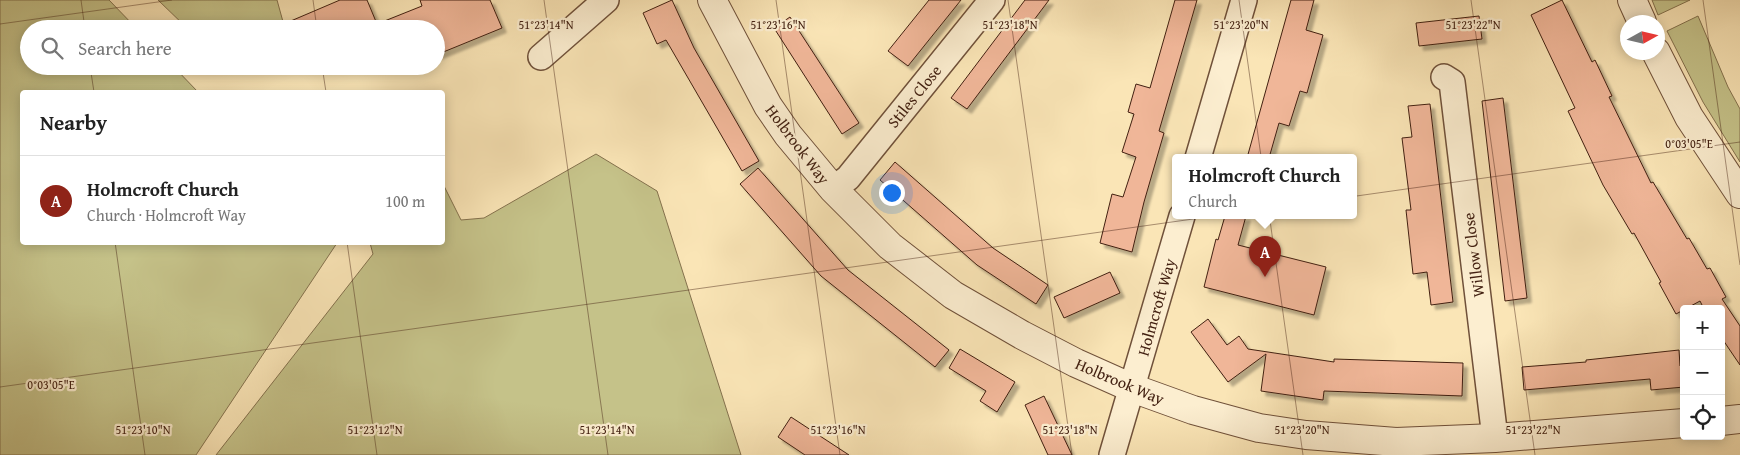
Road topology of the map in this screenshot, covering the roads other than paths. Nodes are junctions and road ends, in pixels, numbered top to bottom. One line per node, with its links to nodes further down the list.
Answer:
1 (606, 0): 7 (street)
2 (712, 0): 11 (street, Holbrook Way)
3 (992, 0): 11 (street, Stiles Close)
4 (1244, 0): 10 (street)
5 (1632, 0): 6 (street)
6 (1639, 15)
7 (541, 57)
8 (1660, 60): 12 (street)
9 (1444, 77): 18 (street, Willow Close)
10 (1199, 154)
11 (833, 189): 14 (street, Holbrook Way)
12 (1740, 194)
13 (1181, 219): 14 (street, Holmcroft Way)
14 (1132, 388): 18 (street, Holbrook Way); 19 (street, Holmcroft Way)
15 (1740, 419): 16 (street)
16 (1725, 420)
17 (1680, 424): 18 (street, Holbrook Way)
18 (1495, 438)
19 (1112, 455)

